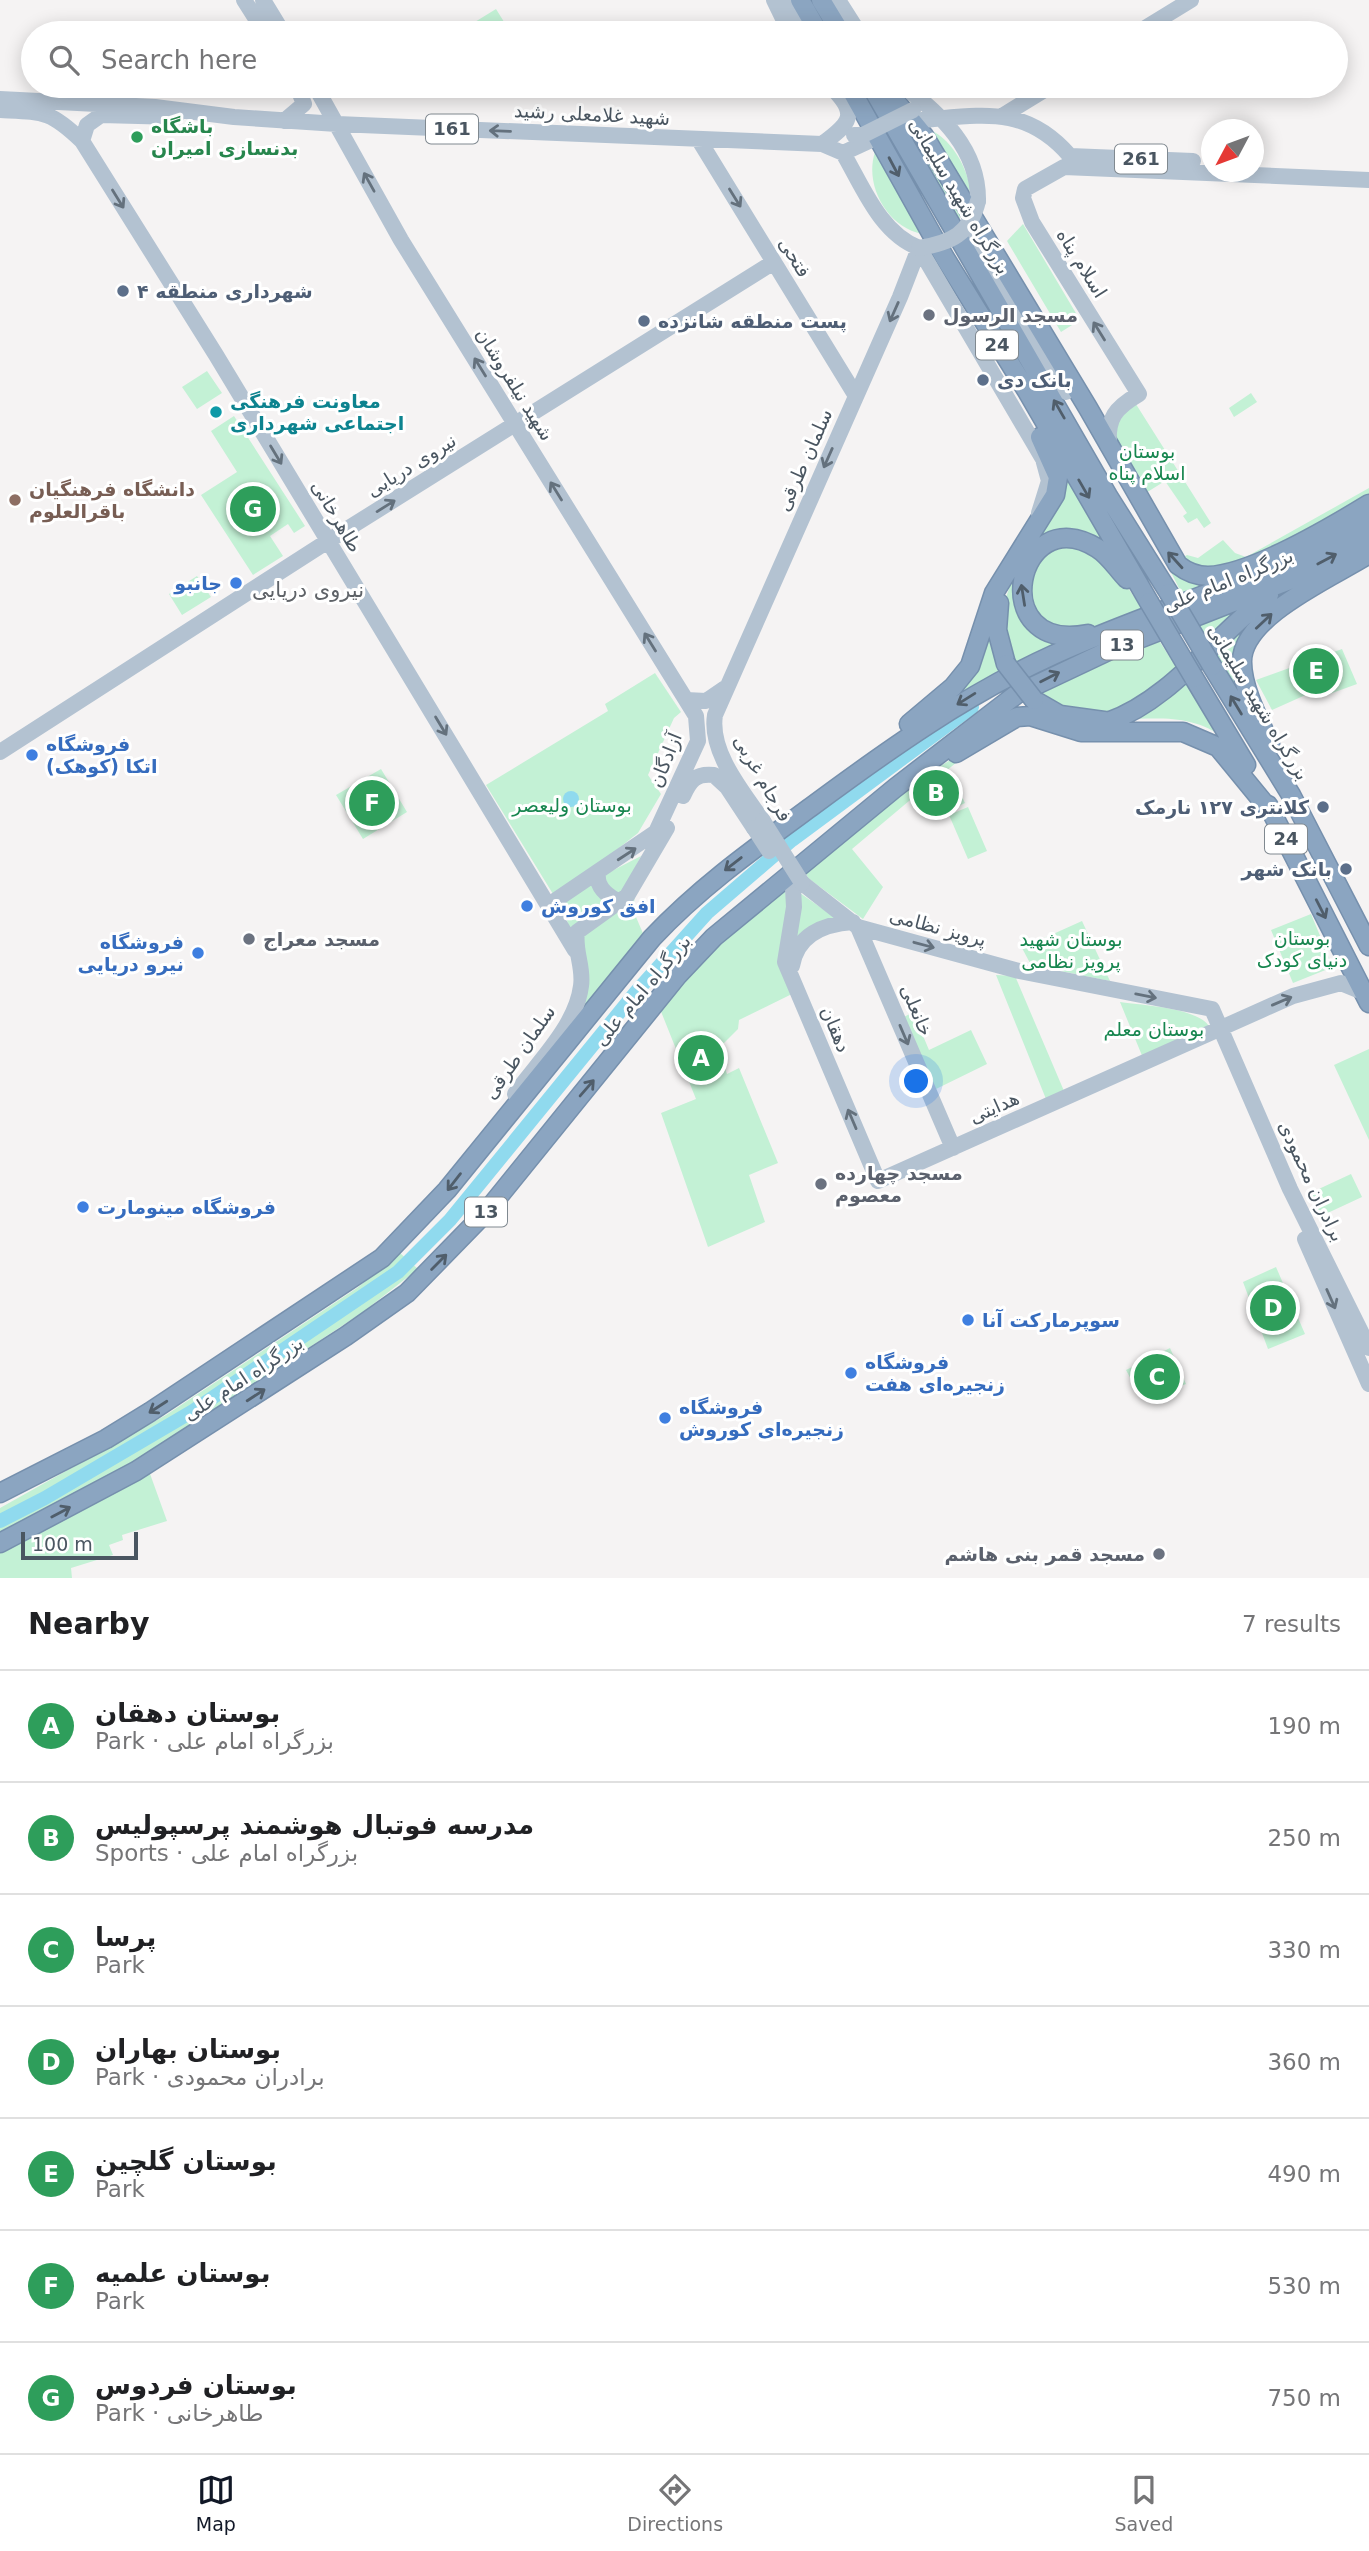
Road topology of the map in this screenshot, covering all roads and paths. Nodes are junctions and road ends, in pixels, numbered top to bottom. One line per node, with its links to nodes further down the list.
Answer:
1 (244, 0): 9 (main road)
2 (263, 0): 10 (main road)
3 (774, 0): 11 (main road)
4 (783, 0): 12 (main road)
5 (800, 0): 13 (highway)
6 (821, 0): 14 (highway)
7 (838, 0): 15 (main road)
8 (1191, 0): 16 (main road)
9 (257, 21)
10 (276, 21)
11 (784, 21)
12 (800, 21)
13 (813, 21)
14 (834, 21)
15 (851, 21)
16 (1157, 21)
17 (302, 98): 32 (main road)
18 (322, 98): 33 (main road, شهید نیلفروشان)
19 (846, 98): 35 (main road)
20 (849, 98): 50 (highway, 24, one-way to 50)
21 (878, 98): 65 (highway, بزرگراه شهید سلیمانی / 24, one-way to 21)
22 (893, 98): 54 (highway)
23 (910, 98): 28 (main road)
24 (1032, 98): 29 (main road)
25 (1044, 98): 34 (main road)
26 (0, 99): 30 (main road, شهید غلامعلی رشید / 161)
27 (0, 110): 37 (main road)
28 (918, 110): 31 (main road); 35 (main road, bridge)
29 (1002, 116): 31 (main road, 261); 34 (main road, 261)
30 (234, 117): 32 (main road, شهید غلامعلی رشید / 161); 37 (main road, شهید غلامعلی رشید / 161)
31 (942, 118): 47 (main road, bridge)
32 (284, 121): 33 (main road, شهید غلامعلی رشید / 161)
33 (337, 124): 36 (main road, شهید غلامعلی رشید / 161, one-way to 33); 53 (main road, شهید نیلفروشان, one-way to 33)
34 (1040, 127): 41 (main road, 261)
35 (856, 135): 39 (main road); 40 (main road)
36 (699, 140): 38 (main road, شهید غلامعلی رشید / 161); 42 (main road, فتحی)
37 (82, 141): 60 (main road, طاهرخانی, one-way to 60)
38 (725, 141): 39 (main road, شهید غلامعلی رشید / 161); 42 (main road)
39 (822, 144): 40 (main road, شهید غلامعلی رشید / 161)
40 (843, 153): 48 (main road)
41 (1201, 162)
42 (715, 166): 49 (main road, فتحی, one-way to 49)
43 (1264, 166): 45 (main road, 261)
44 (1369, 169): 45 (main road, 261)
45 (1289, 171): 46 (main road, 261); 54 (main road, اسلام پناه / 261, one-way to 45)
46 (1369, 180)
47 (968, 229): 48 (main road, bridge); 51 (main road)
48 (919, 248): 52 (main road, سلمان طرقی, one-way to 52); 59 (main road)
49 (774, 262): 52 (main road, فتحی); 53 (main road, نیروی دریایی)
50 (985, 327): 59 (highway); 66 (highway, 24, one-way to 66)
51 (1066, 391): 61 (highway)
52 (856, 396): 68 (main road, سلمان طرقی, one-way to 68)
53 (516, 425): 60 (main road, نیروی دریایی, one-way to 53); 69 (main road, شهید نیلفروشان, one-way to 53)
54 (1109, 446): 55 (highway)
55 (1121, 470): 56 (highway, one-way to 55); 61 (highway)
56 (1369, 504)
57 (1369, 519): 67 (highway, بزرگراه امام علی / 13)
58 (1369, 536): 64 (highway, بزرگراه امام علی / 13, one-way to 58)
59 (1030, 537): 63 (highway)
60 (328, 541): 71 (main road, نیروی دریایی); 83 (main road, طاهرخانی, one-way to 83)
61 (1147, 541): 65 (highway)
62 (1369, 554): 77 (highway, one-way to 62)
63 (1008, 573): 70 (highway, bridge); 74 (highway)
64 (1287, 581): 70 (highway); 76 (highway, بزرگراه امام علی / 13, one-way to 64)
65 (1169, 593): 77 (highway, بزرگراه شهید سلیمانی / 24, one-way to 65, bridge)
66 (1149, 602): 67 (highway, one-way to 66); 75 (highway, 24, bridge)
67 (1116, 629): 74 (highway, بزرگراه امام علی / 13, one-way to 74)
68 (726, 688): 69 (main road); 73 (main road, فرجام غربی)
69 (686, 700): 72 (main road, آزادگان)
70 (1108, 722): 75 (highway)
71 (0, 752)
72 (691, 761): 73 (main road); 80 (main road, آزادگان, one-way to 72)
73 (731, 772): 79 (main road, فرجام غربی)
74 (848, 779): 93 (highway, بزرگراه امام علی / 13, one-way to 93)
75 (1256, 781): 78 (highway, 24)
76 (895, 788): 78 (highway); 101 (highway, بزرگراه امام علی / 13, one-way to 76)
77 (1291, 795): 85 (highway, بزرگراه شهید سلیمانی / 24)
78 (1273, 814): 88 (highway, 24, one-way to 88)
79 (758, 825): 81 (main road, فرجام غربی, bridge); 82 (main road, فرجام غربی)
80 (598, 873): 82 (main road); 83 (main road, آزادگان)
81 (798, 886): 84 (main road); 87 (main road, دهقان)
82 (620, 902): 86 (main road)
83 (550, 904): 86 (main road, طاهرخانی)
84 (855, 925): 87 (main road); 89 (main road, پرویز نظامی, one-way to 89); 92 (main road, خانعلی, one-way to 92)
85 (1367, 941)
86 (575, 950): 93 (main road, سلمان طرقی)
87 (792, 979): 94 (main road, دهقان, one-way to 87)
88 (1366, 998): 90 (main road, هدایتی, one-way to 88)
89 (1212, 1009): 90 (main road, برادران محمودی)
90 (1220, 1030): 91 (main road, هدایتی); 95 (main road, برادران محمودی)
91 (1126, 1072): 92 (main road, هدایتی); 95 (main road, هدایتی)
92 (953, 1148): 94 (main road, هدایتی)
93 (472, 1158): 98 (highway, بزرگراه امام علی / 13, one-way to 98)
94 (878, 1181)
95 (1287, 1191): 96 (main road, برادران محمودی); 97 (main road, برادران محمودی, one-way to 97)
96 (1369, 1348)
97 (1369, 1384)
98 (77, 1455): 99 (highway); 100 (highway, بزرگراه امام علی / 13)
99 (0, 1485)
100 (0, 1493)
101 (0, 1543)

